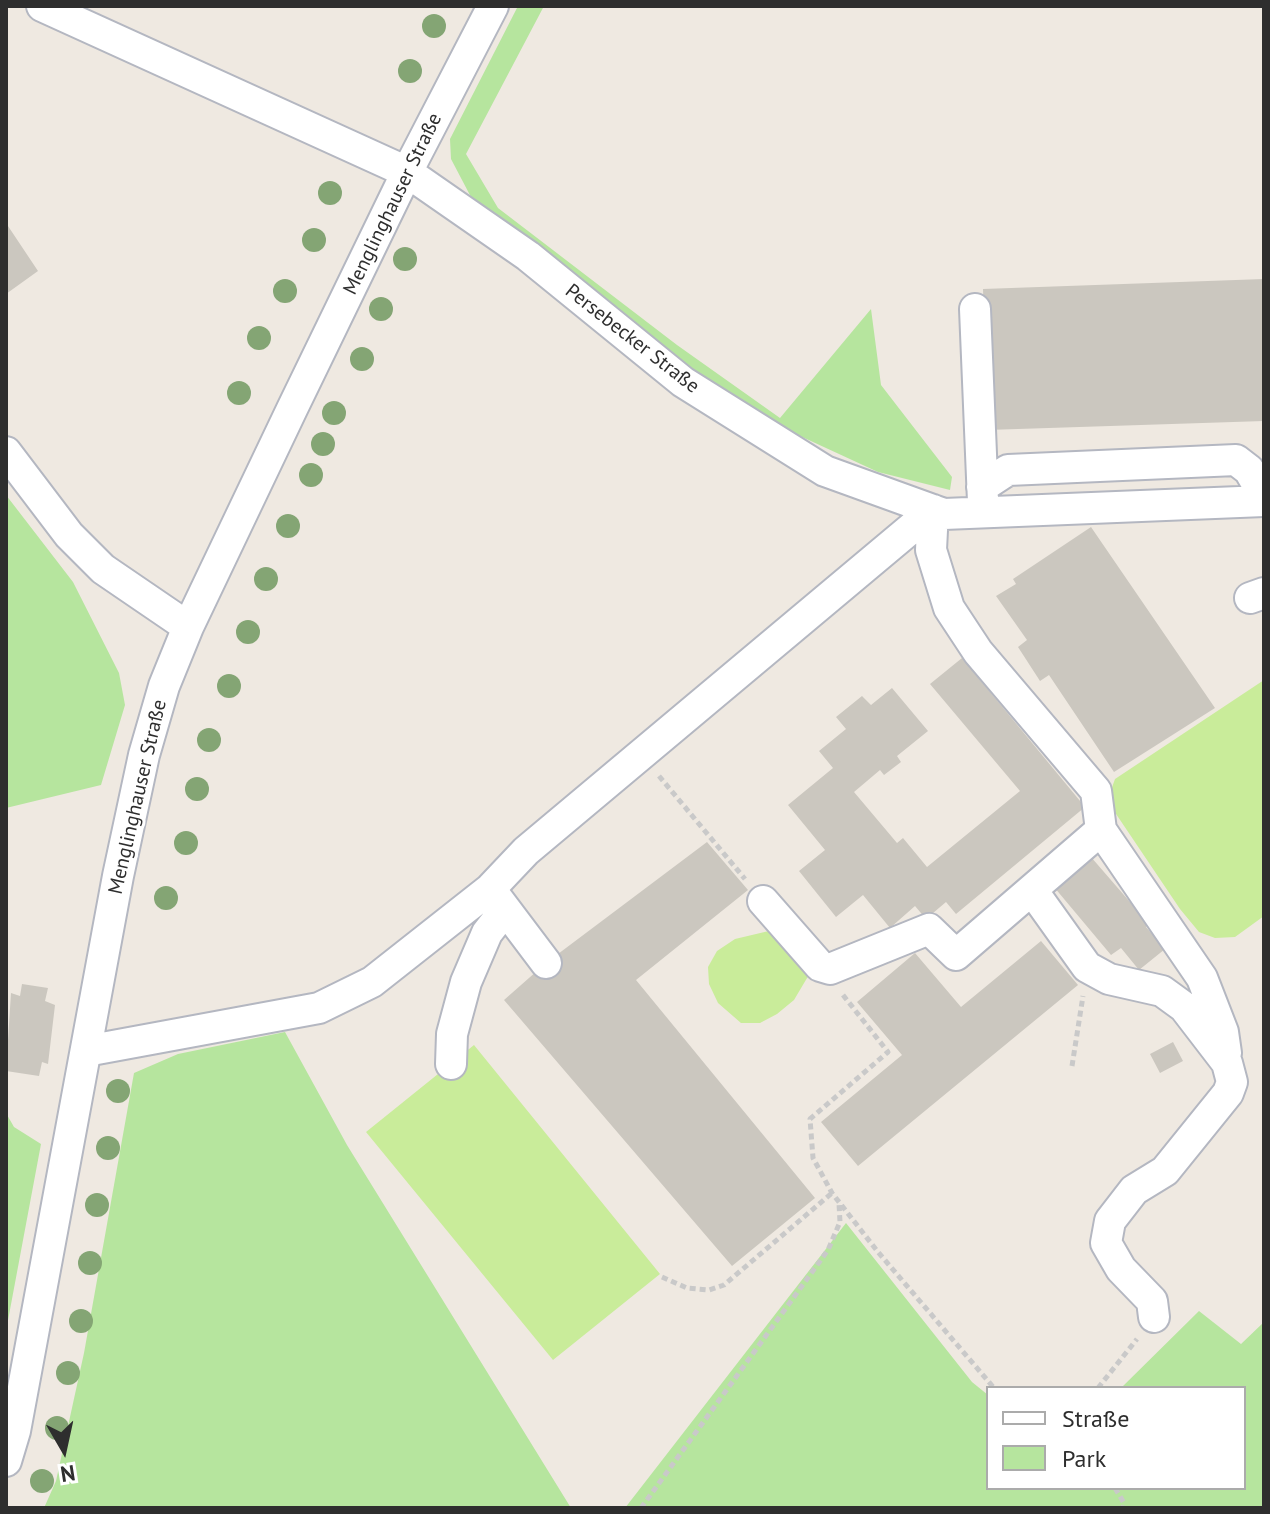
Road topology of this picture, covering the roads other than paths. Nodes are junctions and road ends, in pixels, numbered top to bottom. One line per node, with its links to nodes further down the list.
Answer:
1 (42, 6): 3 (street, Persebecker Straße)
2 (493, 6): 3 (street, Menglinghauser Straße)
3 (407, 172): 8 (street, Persebecker Straße); 9 (street, Menglinghauser Straße)
4 (975, 309): 7 (street)
5 (6, 452): 9 (street)
6 (1264, 498): 7 (street, Persebecker Straße); 7 (street)
7 (983, 500): 8 (street, Persebecker Straße)
8 (933, 510): 10 (street); 12 (street)
9 (188, 627): 15 (street, Menglinghauser Straße)
10 (1101, 830): 11 (street); 16 (street)
11 (1032, 890): 13 (street); 16 (street)
12 (498, 900): 14 (street); 15 (street); 17 (street)
13 (763, 901)
14 (546, 963)
15 (86, 1051): 19 (street, Menglinghauser Straße)
16 (1227, 1063): 18 (street)
17 (451, 1064)
18 (1154, 1317)
19 (6, 1461)

